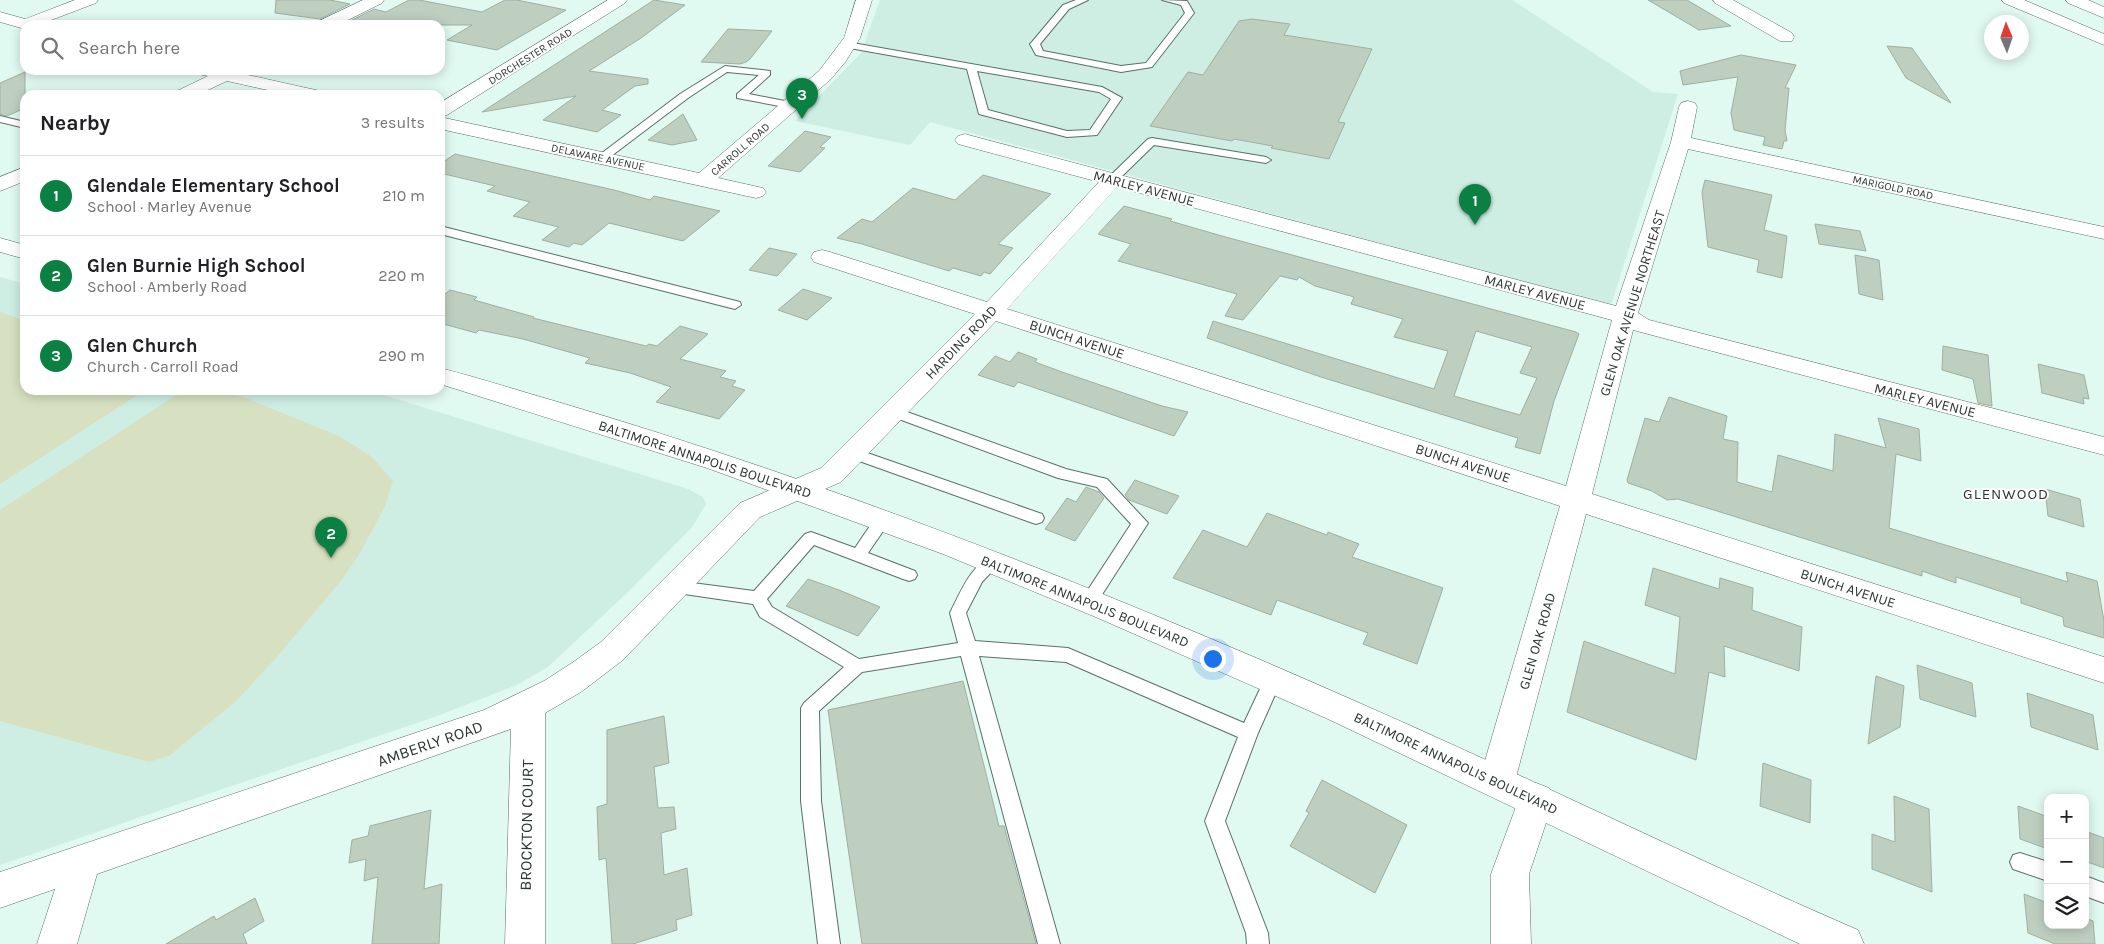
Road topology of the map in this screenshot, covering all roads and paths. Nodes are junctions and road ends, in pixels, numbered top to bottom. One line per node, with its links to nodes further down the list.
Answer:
1 (90, 0): 14 (main road)
2 (376, 0): 15 (main road)
3 (619, 0): 29 (main road, DORCHESTER ROAD)
4 (864, 0): 20 (main road, CARROLL ROAD)
5 (1084, 0): 6 (lane)
6 (1166, 0)
7 (1721, 0): 18 (main road)
8 (2010, 0): 17 (main road)
9 (2074, 0): 12 (main road)
10 (2079, 0): 11 (main road)
11 (2104, 9)
12 (2104, 13)
13 (0, 17): 16 (main road)
14 (38, 20)
15 (335, 20)
16 (20, 22)
17 (2070, 25): 19 (main road); 21 (main road)
18 (1786, 37)
19 (2104, 40)
20 (847, 45): 22 (lane); 27 (main road, CARROLL ROAD)
21 (2104, 48)
22 (971, 67): 22 (lane)
23 (223, 75): 25 (main road)
24 (240, 75): 26 (main road)
25 (193, 90)
26 (296, 90)
27 (790, 105): 35 (lane); 39 (main road, CARROLL ROAD)
28 (1688, 107): 34 (main road, GLEN OAK AVENUE NORTHEAST)
29 (445, 108)
30 (0, 119): 31 (lane)
31 (20, 124)
32 (445, 124): 35 (main road, DELAWARE AVENUE)
33 (965, 140): 38 (main road, MARLEY AVENUE)
34 (1681, 142): 43 (main road, MARIGOLD ROAD); 49 (main road, GLEN OAK AVENUE NORTHEAST)
35 (602, 158): 39 (main road, DELAWARE AVENUE)
36 (1266, 160): 38 (lane)
37 (20, 175): 40 (main road)
38 (1113, 179): 48 (main road, HARDING ROAD); 49 (main road, MARLEY AVENUE)
39 (704, 180): 41 (main road, DELAWARE AVENUE)
40 (0, 185)
41 (756, 192)
42 (445, 231): 47 (lane)
43 (2104, 233)
44 (0, 244): 45 (main road)
45 (20, 250)
46 (822, 256): 48 (main road, BUNCH AVENUE)
47 (734, 305)
48 (992, 311): 51 (main road, HARDING ROAD); 55 (main road, BUNCH AVENUE)
49 (1625, 316): 52 (main road, MARLEY AVENUE); 55 (main road, GLEN OAK AVENUE NORTHEAST)
50 (445, 378): 54 (main road, BALTIMORE ANNAPOLIS BOULEVARD)
51 (893, 412): 53 (main road, HARDING ROAD); 63 (lane)
52 (2104, 446)
53 (853, 453): 54 (main road, HARDING ROAD); 56 (lane)
54 (798, 489): 57 (main road, BALTIMORE ANNAPOLIS BOULEVARD); 61 (main road, AMBERLY ROAD)
55 (1576, 500): 66 (main road, BUNCH AVENUE); 70 (main road, GLEN OAK ROAD)
56 (1036, 518)
57 (882, 521): 58 (lane); 59 (main road, BALTIMORE ANNAPOLIS BOULEVARD)
58 (858, 555): 60 (lane); 62 (lane)
59 (992, 563): 63 (main road, BALTIMORE ANNAPOLIS BOULEVARD); 64 (lane)
60 (909, 575)
61 (676, 587): 62 (lane); 68 (main road, AMBERLY ROAD)
62 (758, 598): 65 (lane)
63 (1088, 602): 67 (main road, BALTIMORE ANNAPOLIS BOULEVARD)
64 (968, 648): 65 (lane); 69 (lane); 81 (lane)
65 (857, 666): 80 (lane)
66 (2104, 670)
67 (1273, 680): 69 (lane); 70 (main road, BALTIMORE ANNAPOLIS BOULEVARD)
68 (528, 707): 72 (main road, AMBERLY ROAD); 79 (main road, BROCKTON COURT)
69 (1249, 733): 82 (lane)
70 (1498, 781): 71 (main road, BALTIMORE ANNAPOLIS BOULEVARD)
71 (1536, 799): 83 (main road); 84 (main road, BALTIMORE ANNAPOLIS BOULEVARD)
72 (82, 861): 76 (main road, AMBERLY ROAD); 78 (main road)
73 (2020, 862): 74 (lane)
74 (2044, 871)
75 (2089, 887): 77 (lane)
76 (0, 890)
77 (2104, 893)
78 (57, 944)
79 (525, 944)
80 (829, 944)
81 (1049, 944)
82 (1258, 944)
83 (1511, 944)
84 (1844, 944)

